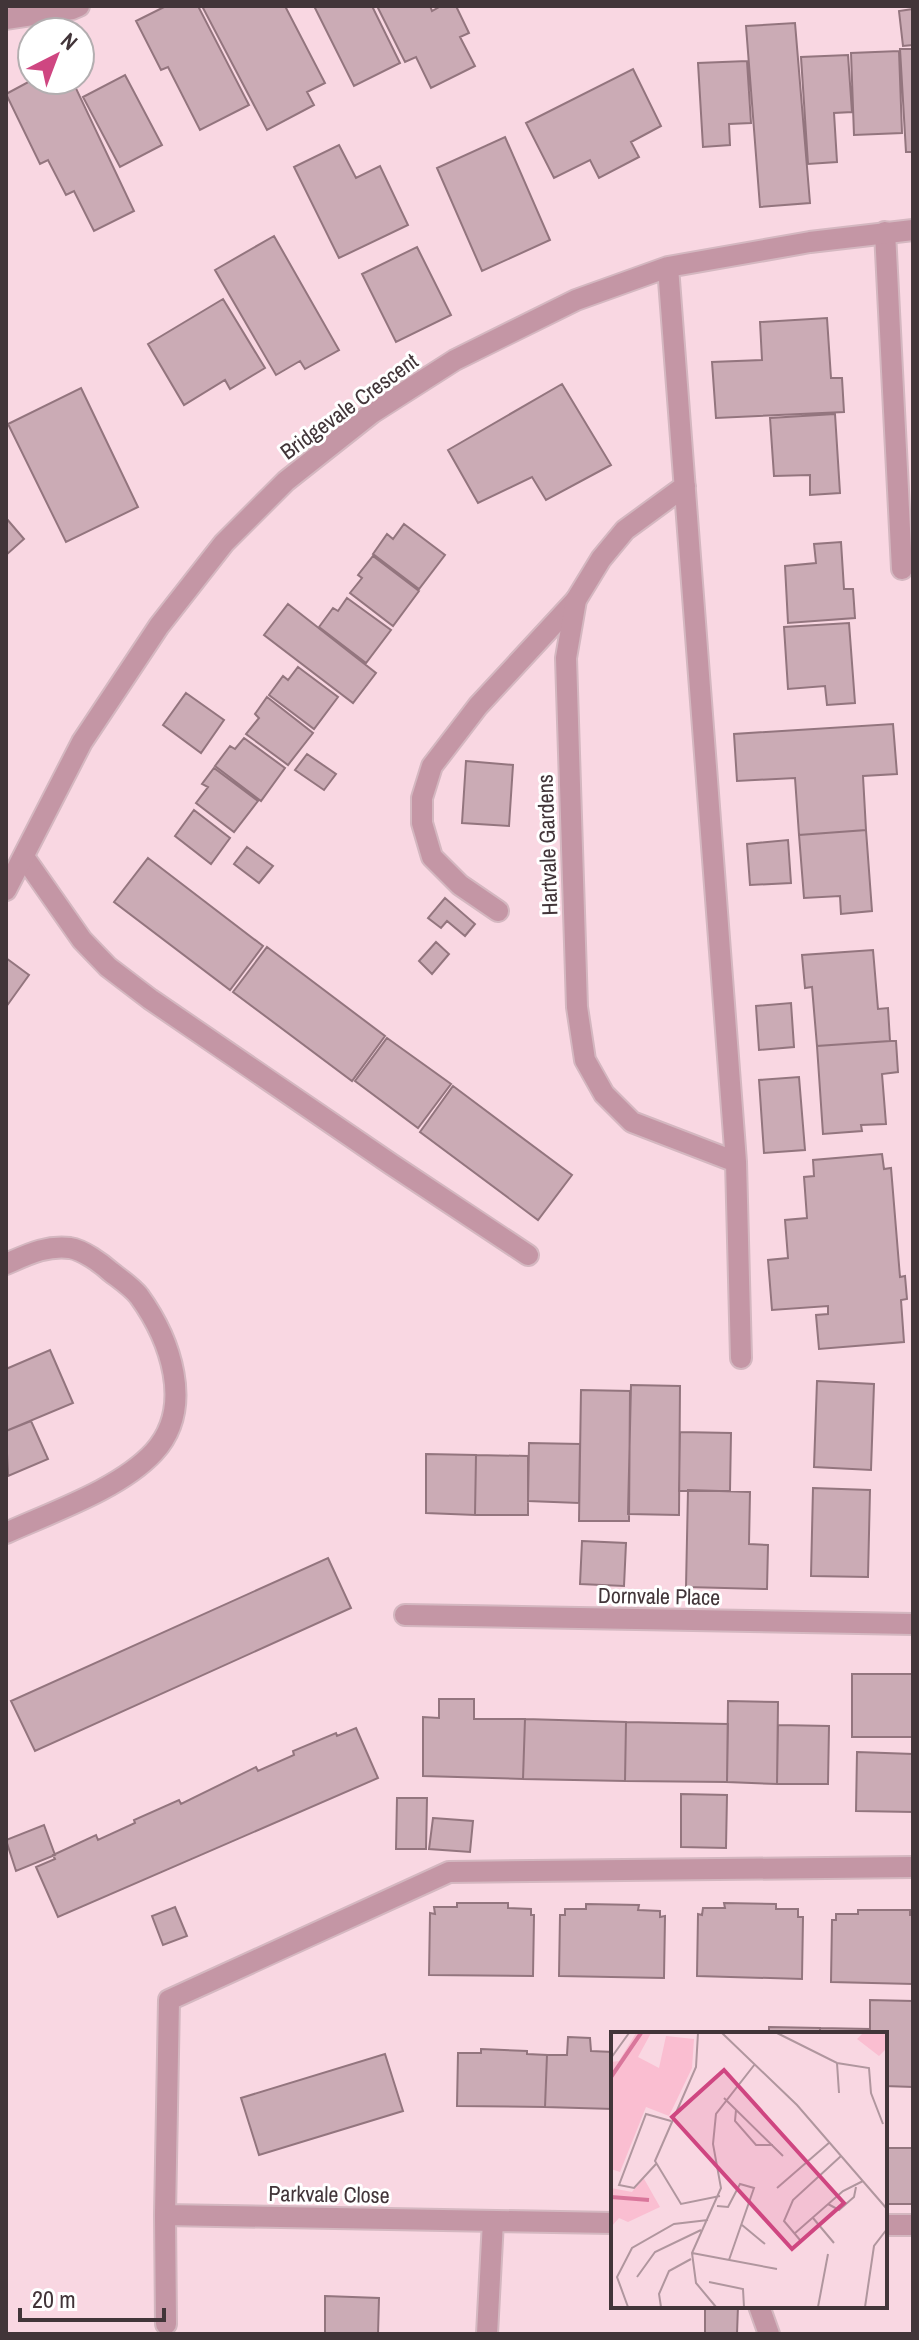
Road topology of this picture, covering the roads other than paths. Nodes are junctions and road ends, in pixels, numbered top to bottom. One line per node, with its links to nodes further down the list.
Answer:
1 (79, 6): 2 (street)
2 (6, 19)
3 (913, 230): 4 (street, Bridgevale Crescent)
4 (885, 232): 5 (street, Bridgevale Crescent); 7 (street)
5 (668, 267): 6 (street); 9 (street, Bridgevale Crescent)
6 (685, 486): 8 (street, Hartvale Gardens); 12 (street)
7 (902, 569)
8 (576, 600): 11 (street); 12 (street, Hartvale Gardens)
9 (24, 857): 10 (street, Bridgevale Crescent); 13 (street)
10 (6, 890)
11 (498, 911)
12 (736, 1162): 15 (street)
13 (528, 1255)
14 (6, 1264): 16 (street)
15 (741, 1358)
16 (6, 1533)
17 (405, 1615): 18 (street, Dornvale Place)
18 (913, 1624)
19 (913, 1867): 20 (street)
20 (165, 2215): 21 (street, Parkvale Close); 26 (street)
21 (493, 2221): 22 (street, Parkvale Close); 27 (street)
22 (611, 2223)
23 (887, 2225): 24 (street)
24 (913, 2225)
25 (760, 2308): 28 (street)
26 (166, 2324)
27 (487, 2334)
28 (769, 2334)

